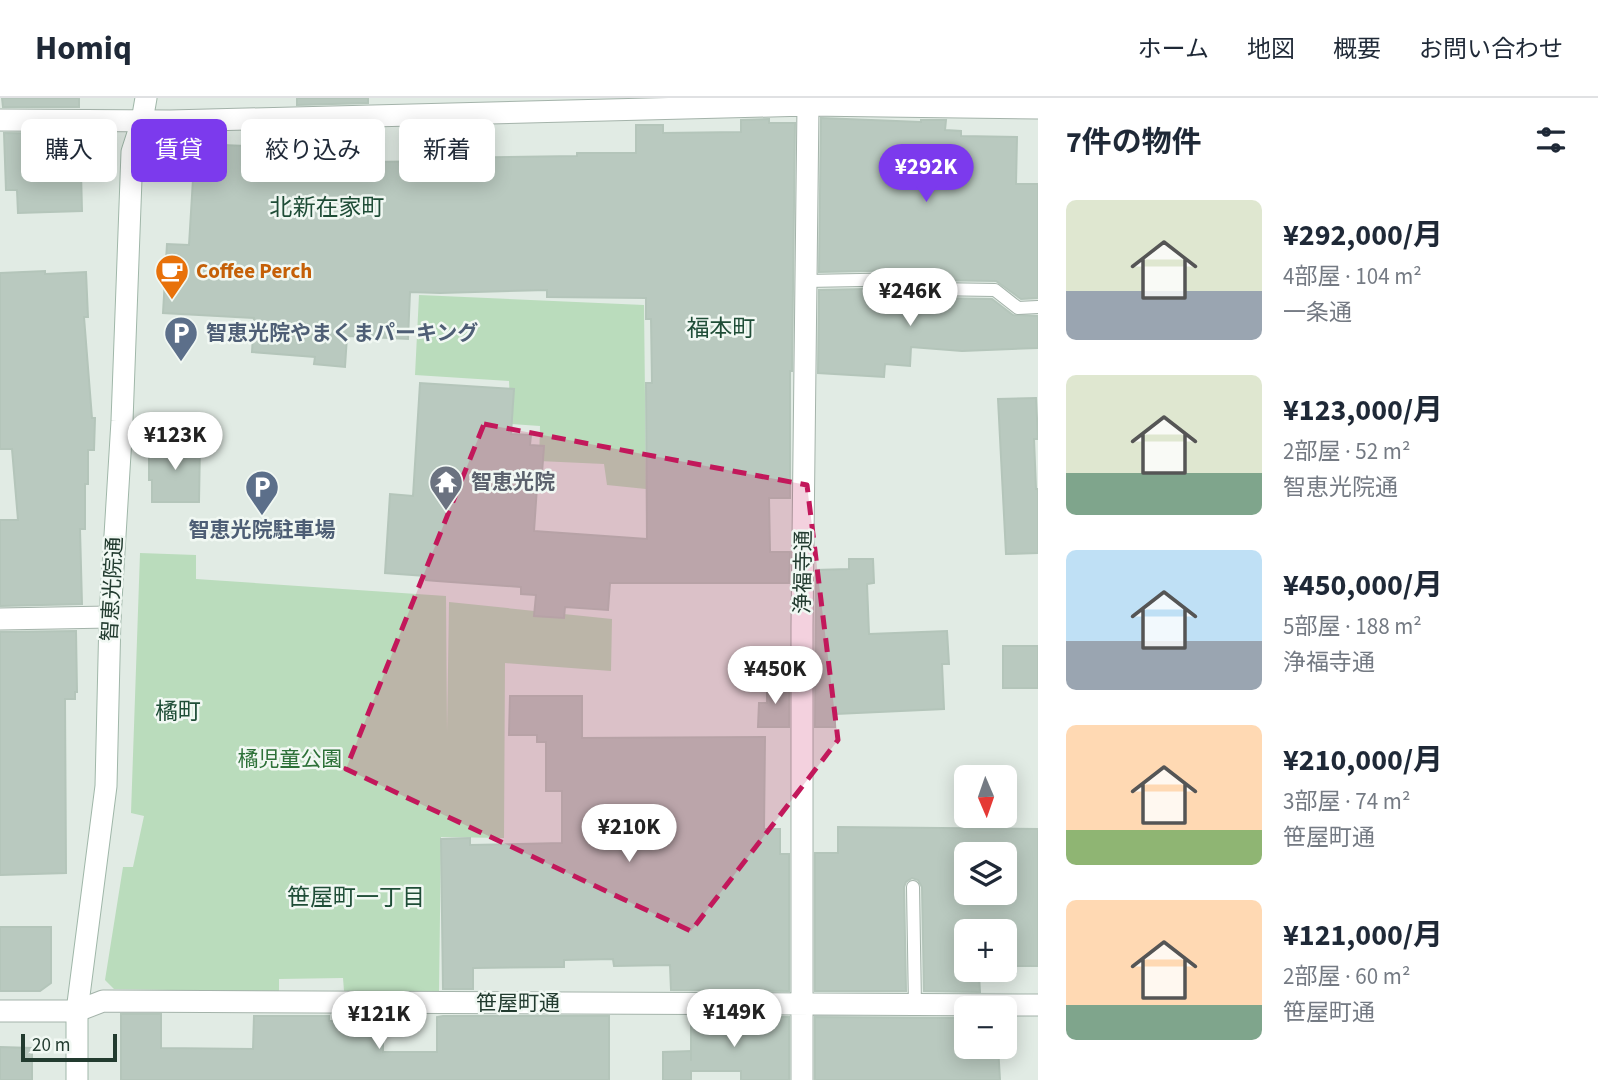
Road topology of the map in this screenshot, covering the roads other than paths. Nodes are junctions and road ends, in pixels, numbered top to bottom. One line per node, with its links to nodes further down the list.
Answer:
1 (146, 98): 6 (street, 智恵光院通)
2 (862, 102): 3 (street); 5 (street)
3 (808, 105): 4 (street); 11 (street, 浄福寺通)
4 (451, 106): 7 (street)
5 (1038, 108)
6 (142, 119)
7 (183, 119)
8 (0, 120): 9 (street)
9 (131, 121)
10 (131, 179): 13 (street, 智恵光院通)
11 (806, 281): 12 (lane); 16 (street, 浄福寺通)
12 (1038, 307)
13 (110, 617): 14 (street); 20 (street, 智恵光院通)
14 (0, 619)
15 (913, 887): 18 (lane)
16 (804, 1005): 18 (street, 笹屋町通); 20 (street, 笹屋町通); 22 (street, 浄福寺通)
17 (1038, 1005): 18 (street, 笹屋町通)
18 (915, 1006)
19 (0, 1011): 20 (street, 笹屋町通)
20 (77, 1011): 21 (street, 智恵光院通)
21 (77, 1080)
22 (802, 1080)

